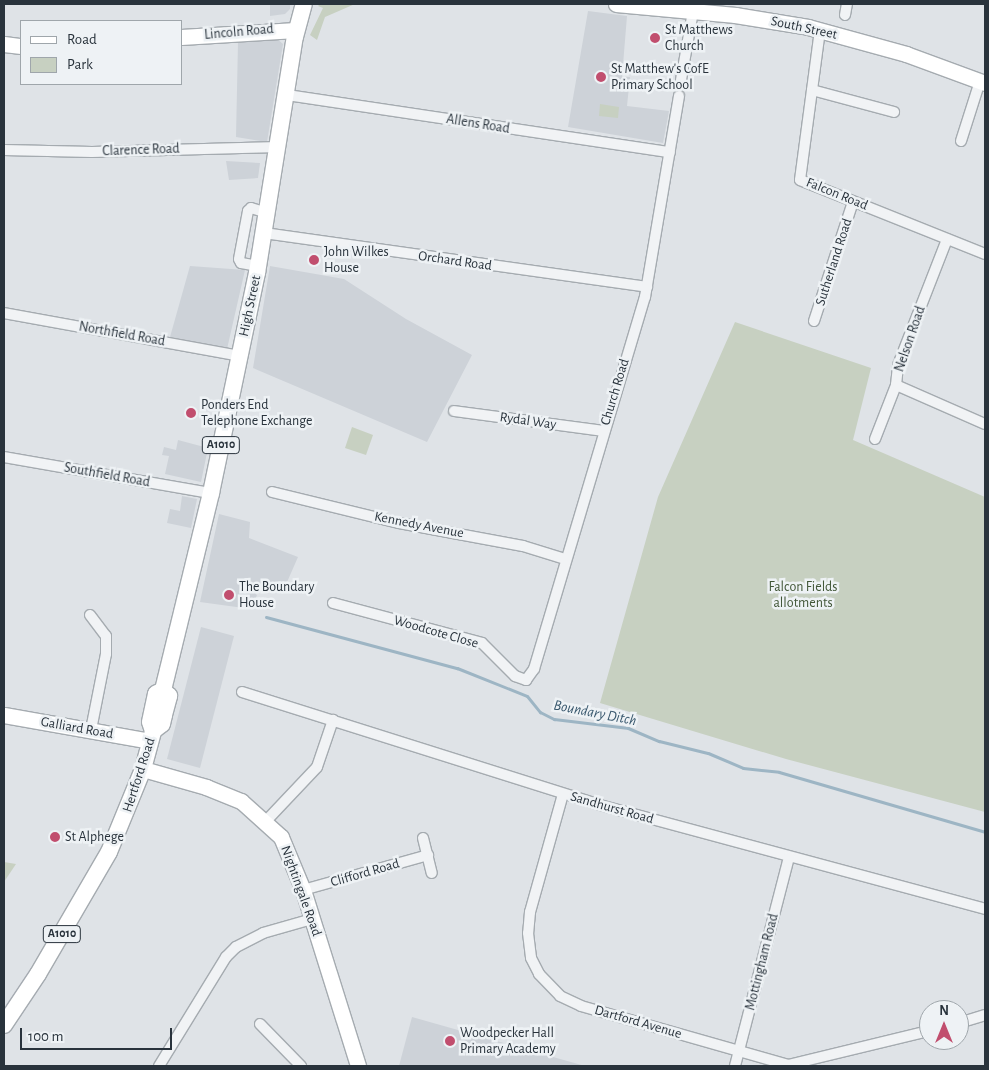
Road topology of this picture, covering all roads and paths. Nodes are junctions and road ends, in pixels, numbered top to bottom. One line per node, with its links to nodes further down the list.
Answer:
1 (304, 4): 7 (main road, High Street / A1010)
2 (616, 4): 5 (street, South Street)
3 (847, 4): 6 (street)
4 (741, 10): 5 (street, South Street); 8 (street, South Street)
5 (693, 11): 12 (street)
6 (844, 15)
7 (296, 30): 9 (street, Lincoln Road); 15 (main road, High Street / A1010)
8 (820, 30): 13 (street, South Street); 14 (street, Falcon Road)
9 (182, 37)
10 (4, 44): 11 (street)
11 (20, 46)
12 (682, 80)
13 (983, 82): 18 (street)
14 (812, 90): 17 (street); 22 (street, Falcon Road)
15 (287, 95): 19 (main road, High Street / A1010); 21 (street, Allens Road)
16 (679, 96): 21 (street, Church Road)
17 (887, 113)
18 (966, 136)
19 (279, 147): 20 (street, Clarence Road); 23 (main road, High Street / A1010)
20 (4, 150)
21 (670, 152): 28 (street, Church Road)
22 (853, 202): 25 (street, Falcon Road); 30 (street, Sutherland Road)
23 (267, 213): 24 (main road, High Street / A1010); 27 (street)
24 (264, 233): 27 (main road, High Street / A1010); 28 (street, Orchard Road)
25 (947, 239): 26 (street, Falcon Road); 32 (street, Nelson Road)
26 (985, 254)
27 (258, 266): 31 (main road, High Street / A1010)
28 (646, 287): 35 (street, Church Road)
29 (4, 313): 31 (street, Northfield Road)
30 (814, 321)
31 (240, 356): 39 (main road, High Street / A1010)
32 (896, 385): 34 (street); 36 (street, Nelson Road)
33 (454, 411): 35 (street, Rydal Way)
34 (985, 424)
35 (603, 431): 40 (street, Church Road)
36 (875, 439)
37 (4, 457): 39 (street, Southfield Road)
38 (272, 492): 40 (street, Kennedy Avenue)
39 (211, 493): 42 (main road, High Street / A1010)
40 (565, 559): 44 (street, Church Road)
41 (334, 603): 44 (street, Woodcote Close)
42 (185, 606): 49 (main road, Hertford Road / A1010)
43 (90, 615): 48 (street)
44 (526, 680)
45 (242, 692): 47 (street, Sandhurst Road)
46 (4, 715): 48 (street, Galliard Road)
47 (333, 720): 51 (street, Sandhurst Road); 52 (street)
48 (91, 730): 49 (street, Galliard Road)
49 (152, 736): 50 (main road, Hertford Road / A1010)
50 (144, 769): 52 (street, Nightingale Road); 63 (main road, Hertford Road / A1010)
51 (562, 794): 55 (street, Sandhurst Road); 65 (street, Dartford Avenue)
52 (266, 821): 57 (street, Nightingale Road)
53 (423, 838): 54 (street)
54 (428, 855): 56 (street); 57 (street, Clifford Road)
55 (790, 857): 58 (street, Sandhurst Road); 65 (street, Mottingham Road)
56 (432, 873)
57 (303, 890): 59 (street, Nightingale Road)
58 (985, 909)
59 (312, 919): 66 (street); 68 (street, Nightingale Road)
60 (985, 1015): 61 (street)
61 (969, 1020)
62 (260, 1024): 67 (street)
63 (4, 1025)
64 (919, 1034): 65 (street, Dartford Avenue)
65 (738, 1051): 69 (street, Mottingham Road)
66 (159, 1066)
67 (301, 1066)
68 (358, 1066)
69 (735, 1066)

